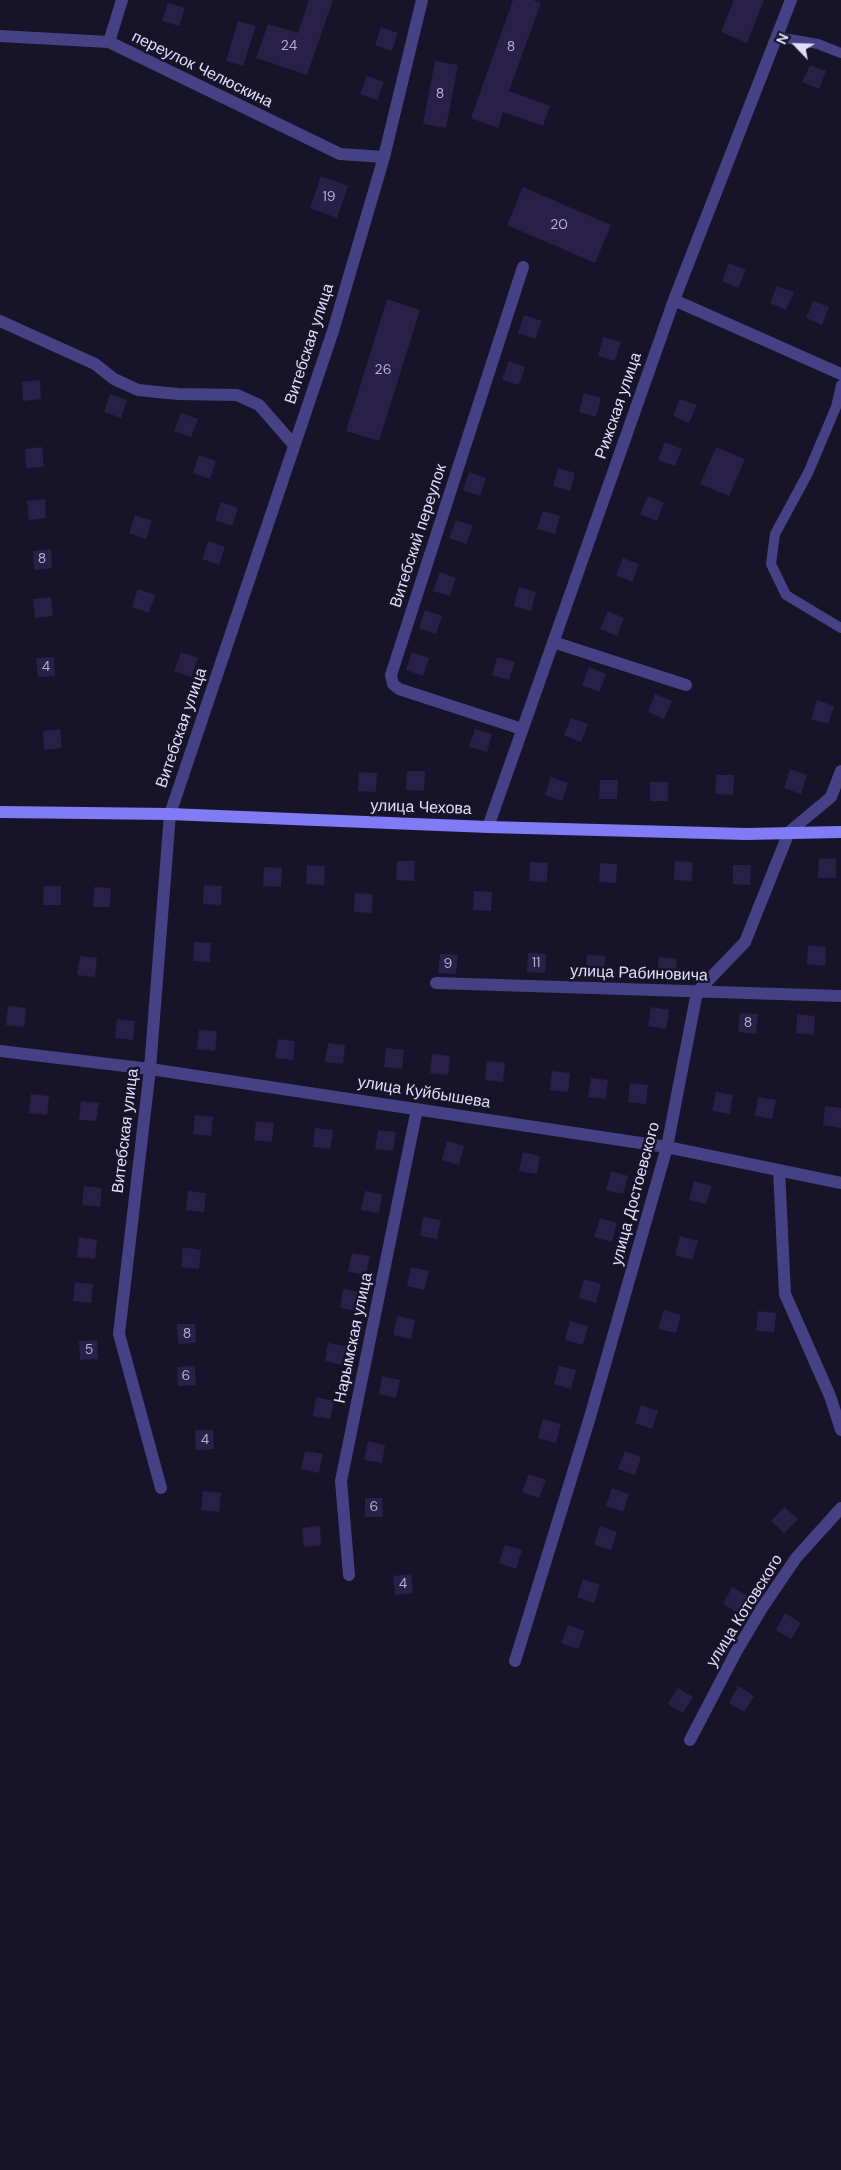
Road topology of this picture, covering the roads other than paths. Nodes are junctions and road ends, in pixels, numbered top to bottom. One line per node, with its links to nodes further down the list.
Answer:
1 (122, 0): 6 (street)
2 (422, 0): 8 (street, Витебская улица)
3 (791, 0): 5 (street, Рижская улица)
4 (0, 36): 6 (street, переулок Челюскина)
5 (778, 37): 7 (lane); 10 (street, Рижская улица)
6 (109, 42): 8 (street, переулок Челюскина)
7 (841, 53)
8 (384, 157): 14 (street, Витебская улица)
9 (523, 267): 18 (street, Витебский переулок)
10 (674, 300): 12 (street); 16 (street, Рижская улица)
11 (0, 321): 14 (street)
12 (841, 374)
13 (841, 385): 15 (lane)
14 (294, 445): 21 (street, Витебская улица)
15 (841, 628)
16 (553, 642): 17 (street); 18 (street, Рижская улица)
17 (686, 685)
18 (522, 729): 22 (street, Рижская улица)
19 (841, 771): 23 (street)
20 (0, 812): 21 (street, улица Чехова)
21 (170, 814): 22 (street, улица Чехова); 29 (street, Витебская улица)
22 (488, 827): 23 (street, улица Чехова)
23 (789, 832): 24 (street, улица Чехова); 26 (street)
24 (841, 832)
25 (436, 983): 26 (street, улица Рабиновича)
26 (698, 992): 27 (street, улица Рабиновича); 31 (street, улица Достоевского)
27 (841, 996)
28 (0, 1051): 29 (street, улица Куйбышева)
29 (150, 1068): 30 (street, улица Куйбышева); 36 (street, Витебская улица)
30 (417, 1109): 31 (street, улица Куйбышева); 38 (street, Нарымская улица)
31 (668, 1147): 32 (street, улица Куйбышева); 39 (street, улица Достоевского)
32 (779, 1170): 33 (street, улица Куйбышева); 34 (street)
33 (841, 1183)
34 (836, 1399): 35 (street)
35 (841, 1430)
36 (161, 1488)
37 (841, 1508): 40 (street, улица Котовского)
38 (349, 1575)
39 (515, 1661)
40 (690, 1740)

